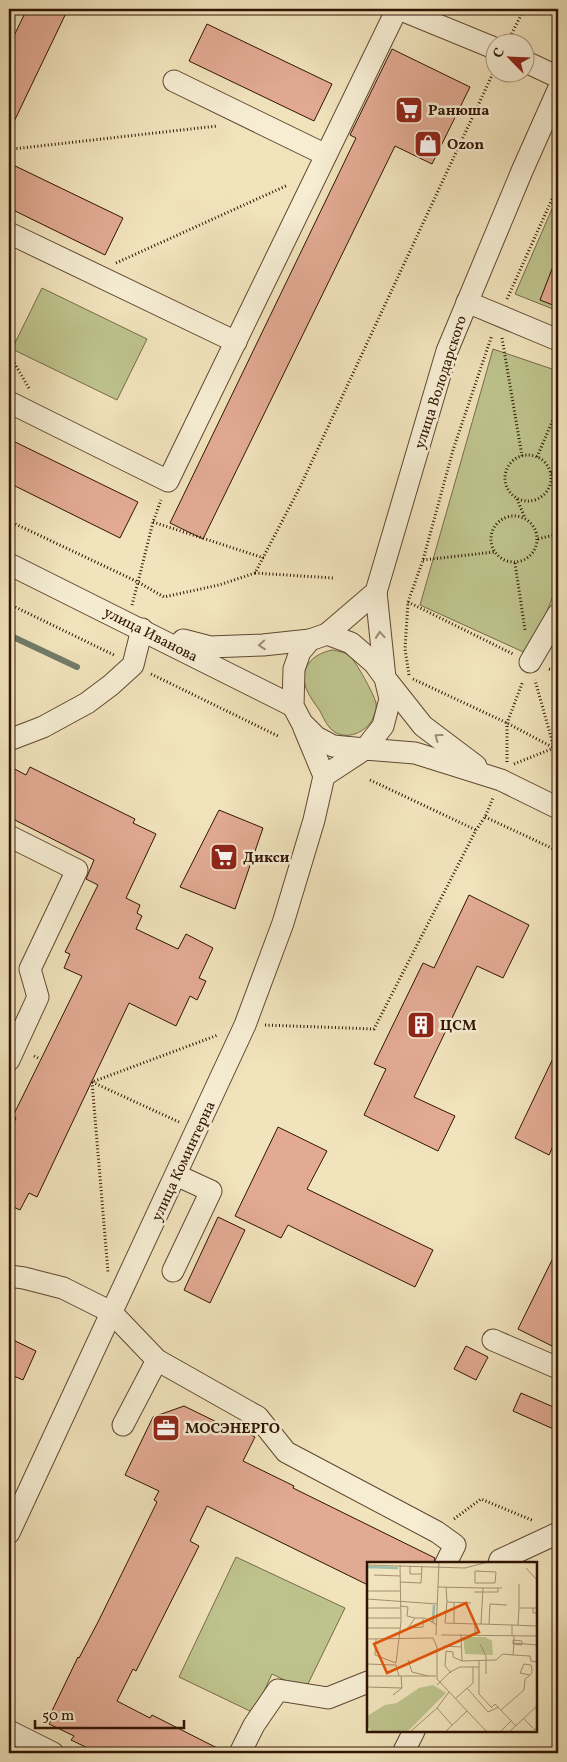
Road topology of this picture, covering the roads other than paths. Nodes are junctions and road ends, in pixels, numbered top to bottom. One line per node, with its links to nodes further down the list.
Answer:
1 (398, 9): 2 (street); 7 (street)
2 (484, 44)
3 (534, 66): 4 (street)
4 (558, 77)
5 (174, 81): 7 (street)
6 (558, 90): 9 (street, улица Володарского)
7 (322, 163): 11 (street)
8 (9, 232): 11 (street)
9 (467, 302): 10 (street); 14 (street, улица Володарского)
10 (558, 340)
11 (236, 342): 12 (street)
12 (9, 402)
13 (9, 564): 16 (street, улица Иванова)
14 (376, 592): 17 (street); 19 (street, one-way to 14)
15 (558, 614): 18 (street)
16 (142, 629): 17 (street, one-way to 16); 20 (street, улица Иванова); 21 (street)
17 (319, 637): 19 (street); 20 (street)
18 (530, 662)
19 (384, 678): 22 (street); 24 (street, one-way to 19)
20 (298, 714): 22 (street); 23 (street)
21 (9, 740)
22 (365, 749): 23 (street); 24 (street)
23 (324, 776): 28 (street, улица Коминтерна)
24 (496, 778): 25 (street)
25 (558, 808)
26 (9, 836): 27 (street)
27 (9, 1060)
28 (176, 1174): 29 (street); 31 (street, улица Коминтерна)
29 (174, 1271)
30 (9, 1276): 31 (street)
31 (111, 1312): 33 (street); 37 (street, улица Коминтерна)
32 (493, 1340): 34 (street)
33 (157, 1360): 35 (street); 38 (street)
34 (558, 1368)
35 (123, 1425)
36 (550, 1528): 39 (street)
37 (9, 1533)
38 (446, 1562)
39 (499, 1562)
40 (367, 1682): 44 (street)
41 (9, 1731): 43 (street)
42 (414, 1732): 45 (street)
43 (52, 1753)
44 (240, 1753)
45 (403, 1753)

